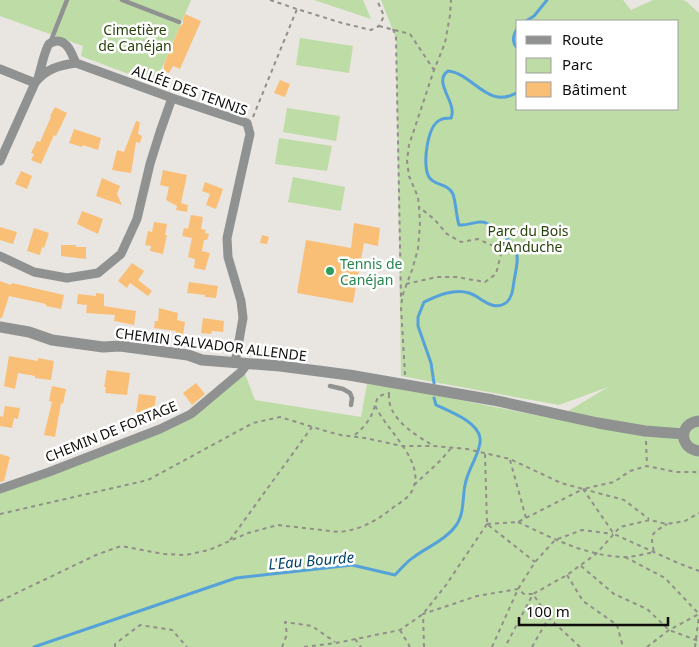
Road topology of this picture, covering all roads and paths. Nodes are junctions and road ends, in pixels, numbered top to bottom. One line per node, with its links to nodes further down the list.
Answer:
1 (67, 0): 10 (lane)
2 (122, 0): 7 (lane)
3 (270, 0): 6 (path)
4 (377, 0): 8 (path)
5 (451, 0): 13 (path)
6 (297, 9): 8 (path); 16 (path)
7 (179, 22)
8 (379, 26): 9 (path)
9 (393, 29): 13 (path); 21 (path)
10 (49, 44): 11 (street); 14 (street)
11 (76, 63): 14 (street); 15 (street, ALLÉE DES TENNIS)
12 (0, 69): 14 (street)
13 (434, 70): 18 (path)
14 (37, 80): 17 (street)
15 (172, 98): 16 (street, ALLÉE DES TENNIS); 19 (street)
16 (247, 123): 23 (street, ALLÉE DES TENNIS)
17 (0, 161)
18 (420, 206): 20 (path); 20 (path)
19 (0, 256)
20 (406, 284): 21 (path)
21 (401, 306): 25 (path)
22 (0, 327): 23 (street, CHEMIN SALVADOR ALLENDE)
23 (241, 364): 25 (street, CHEMIN SALVADOR ALLENDE); 43 (street, CHEMIN DE FORTAGE)
24 (330, 386): 27 (lane)
25 (403, 388): 26 (path); 31 (street, CHEMIN SALVADOR ALLENDE)
26 (389, 394): 28 (path); 35 (path)
27 (351, 405)
28 (376, 405): 33 (path); 34 (path)
29 (699, 421): 32 (street)
30 (312, 427): 33 (path); 46 (path); 54 (path)
31 (645, 431): 32 (street); 40 (path)
32 (684, 434): 37 (street)
33 (354, 436): 34 (path)
34 (402, 446): 35 (path); 42 (path)
35 (434, 446): 36 (path)
36 (451, 447): 38 (path); 42 (path)
37 (699, 451)
38 (484, 454): 39 (path); 50 (path)
39 (510, 459): 44 (path); 47 (path)
40 (647, 466): 41 (path); 44 (path)
41 (699, 474)
42 (414, 485): 54 (path)
43 (0, 489)
44 (583, 489): 47 (path); 48 (path); 52 (path)
45 (699, 513): 51 (path)
46 (0, 514)
47 (526, 518): 49 (path)
48 (650, 520): 51 (path); 52 (path)
49 (518, 522): 50 (path); 53 (path)
50 (487, 524): 58 (path); 65 (path)
51 (667, 524): 55 (path)
52 (614, 534): 53 (path); 55 (path); 56 (path)
53 (555, 540): 56 (path); 58 (path)
54 (229, 542): 64 (path)
55 (654, 552): 57 (path); 60 (path)
56 (596, 554): 57 (path); 59 (path)
57 (625, 557): 66 (path)
58 (535, 562): 62 (path)
59 (581, 566): 61 (path); 69 (path)
60 (699, 571)
61 (567, 575): 63 (path); 85 (path)
62 (518, 589): 63 (path); 65 (path); 81 (path)
63 (533, 594): 67 (path); 82 (path)
64 (0, 601)
65 (423, 614): 68 (path); 80 (path)
66 (699, 615): 69 (path); 71 (path)
67 (549, 618): 83 (path); 84 (path)
68 (400, 630): 70 (path); 79 (path)
69 (669, 630): 71 (path); 86 (path)
70 (354, 638): 73 (path); 78 (path)
71 (696, 640): 72 (path); 87 (path)
72 (699, 642)
73 (336, 643): 76 (path); 77 (path)
74 (114, 647): 75 (path)
75 (187, 647)
76 (282, 647)
77 (304, 647)
78 (361, 647)
79 (410, 647)
80 (424, 647)
81 (492, 647)
82 (505, 647)
83 (532, 647)
84 (580, 647)
85 (623, 647)
86 (647, 647)
87 (696, 647)

